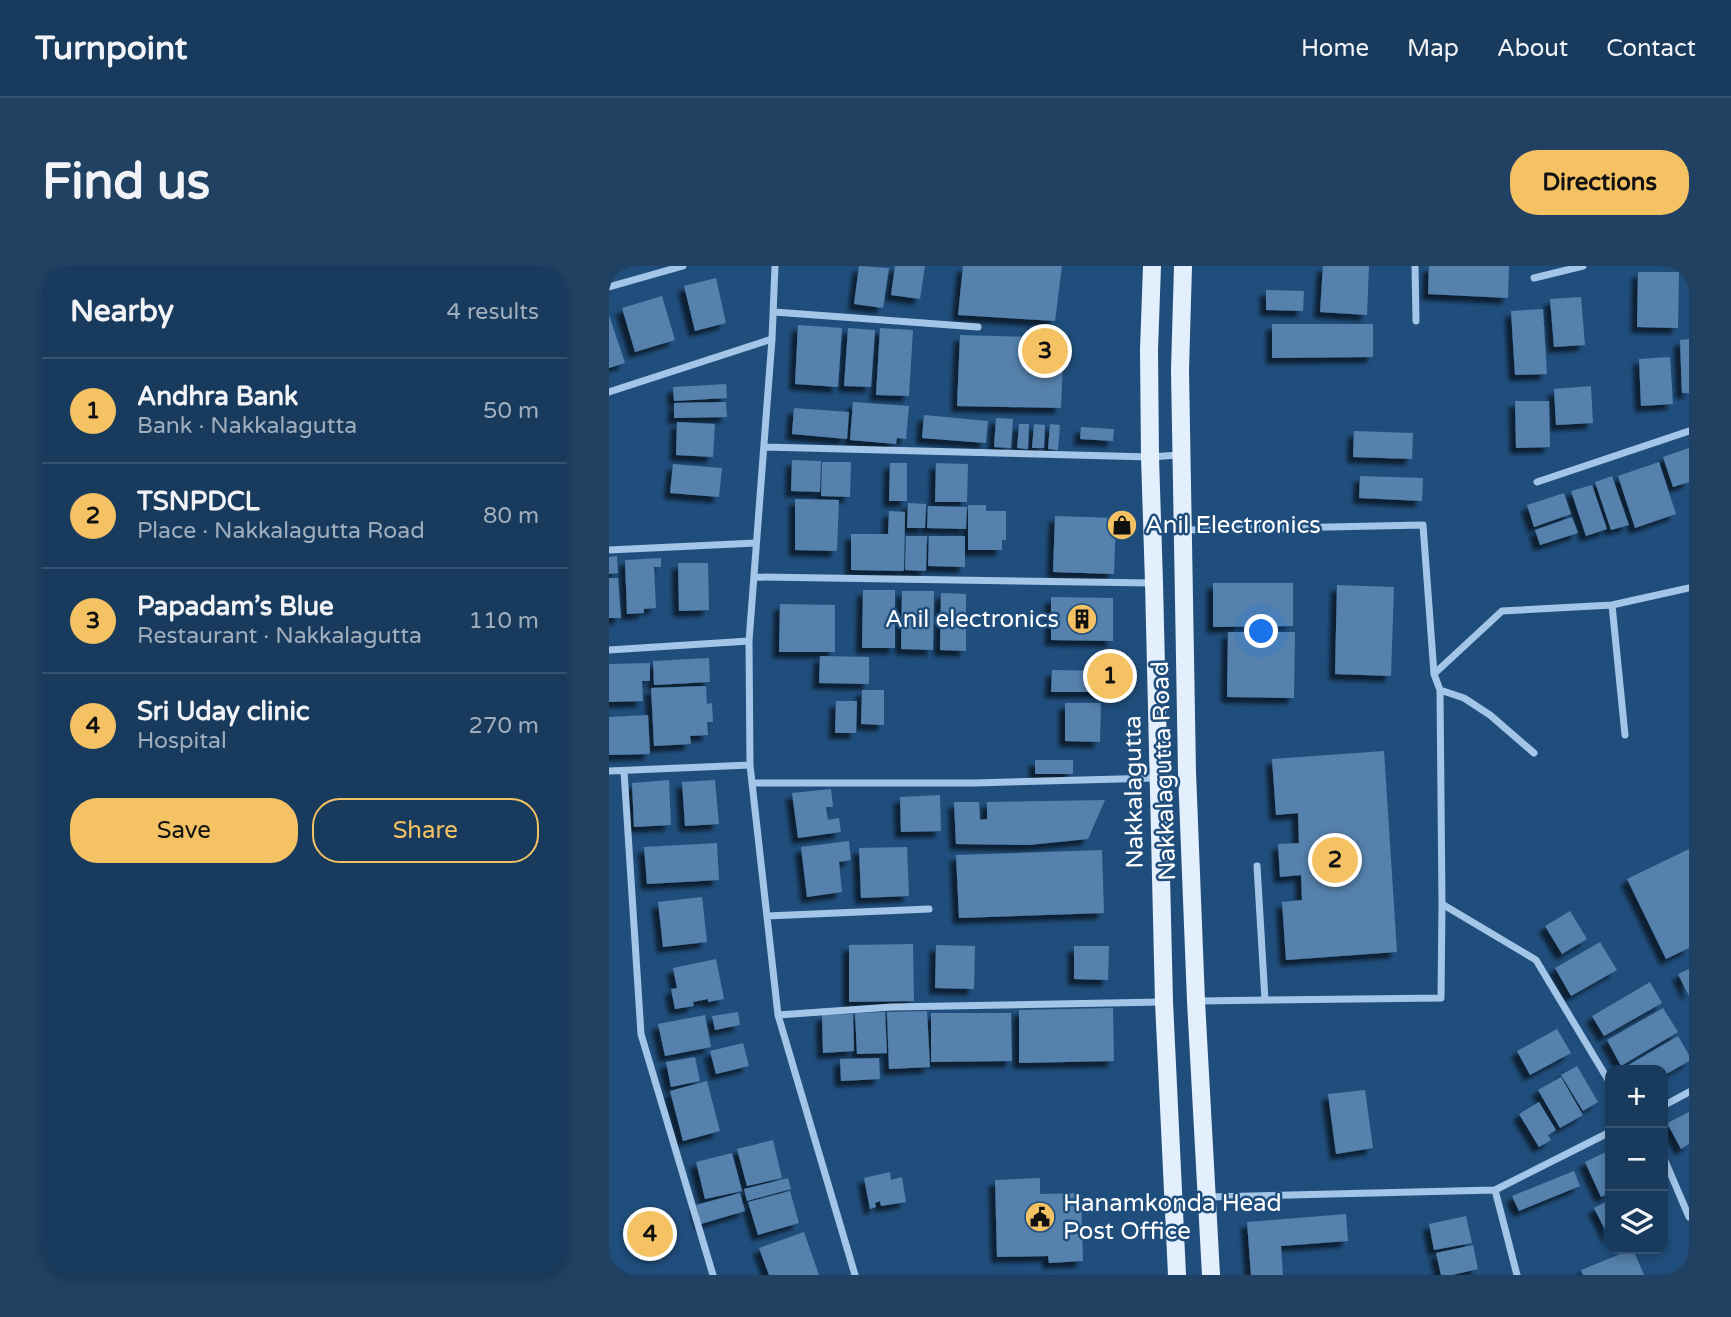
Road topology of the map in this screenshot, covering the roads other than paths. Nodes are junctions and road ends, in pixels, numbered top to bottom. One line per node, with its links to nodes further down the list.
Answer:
1 (683, 266): 8 (street)
2 (775, 266): 9 (street)
3 (1152, 266): 17 (main road, Nakkalagutta)
4 (1183, 266): 16 (main road, Nakkalagutta Road)
5 (1415, 266): 10 (street)
6 (1583, 266): 7 (street)
7 (1534, 278)
8 (609, 287)
9 (773, 312): 11 (street); 12 (street)
10 (1416, 321)
11 (978, 327)
12 (772, 339): 13 (street); 15 (street)
13 (609, 392)
14 (1689, 431): 18 (street)
15 (764, 447): 17 (street); 20 (street)
16 (1182, 455): 17 (street); 19 (main road, Nakkalagutta Road)
17 (1150, 457): 23 (main road, Nakkalagutta)
18 (1537, 482)
19 (1183, 530): 28 (street); 42 (main road, Nakkalagutta Road)
20 (756, 542): 21 (street); 22 (street)
21 (609, 550)
22 (754, 577): 23 (street); 26 (street)
23 (1154, 583): 35 (main road, Nakkalagutta)
24 (1689, 588): 25 (street)
25 (1612, 605): 28 (street); 30 (street)
26 (749, 641): 27 (street); 32 (street)
27 (609, 650)
28 (1434, 674): 29 (street)
29 (1440, 690): 31 (street); 38 (street)
30 (1625, 735)
31 (1534, 753)
32 (750, 765): 34 (street); 36 (street)
33 (609, 771): 34 (street)
34 (625, 771): 53 (street)
35 (1158, 778): 36 (street); 43 (main road, Nakkalagutta)
36 (751, 783): 40 (street)
37 (1257, 866): 41 (street)
38 (1442, 904): 41 (street); 45 (street)
39 (929, 909): 40 (street)
40 (767, 916): 44 (street)
41 (1265, 1000): 42 (street)
42 (1196, 1001): 51 (main road, Nakkalagutta Road)
43 (1164, 1002): 44 (street); 55 (main road, Nakkalagutta)
44 (778, 1015): 54 (street)
45 (1605, 1075)
46 (1689, 1091): 47 (street)
47 (1668, 1103)
48 (1605, 1135): 50 (street)
49 (1668, 1168): 52 (street)
50 (1495, 1190): 51 (street); 57 (street)
51 (1207, 1197): 56 (main road, Nakkalagutta Road)
52 (1689, 1217)
53 (713, 1275)
54 (855, 1275)
55 (1177, 1275)
56 (1211, 1275)
57 (1517, 1275)

